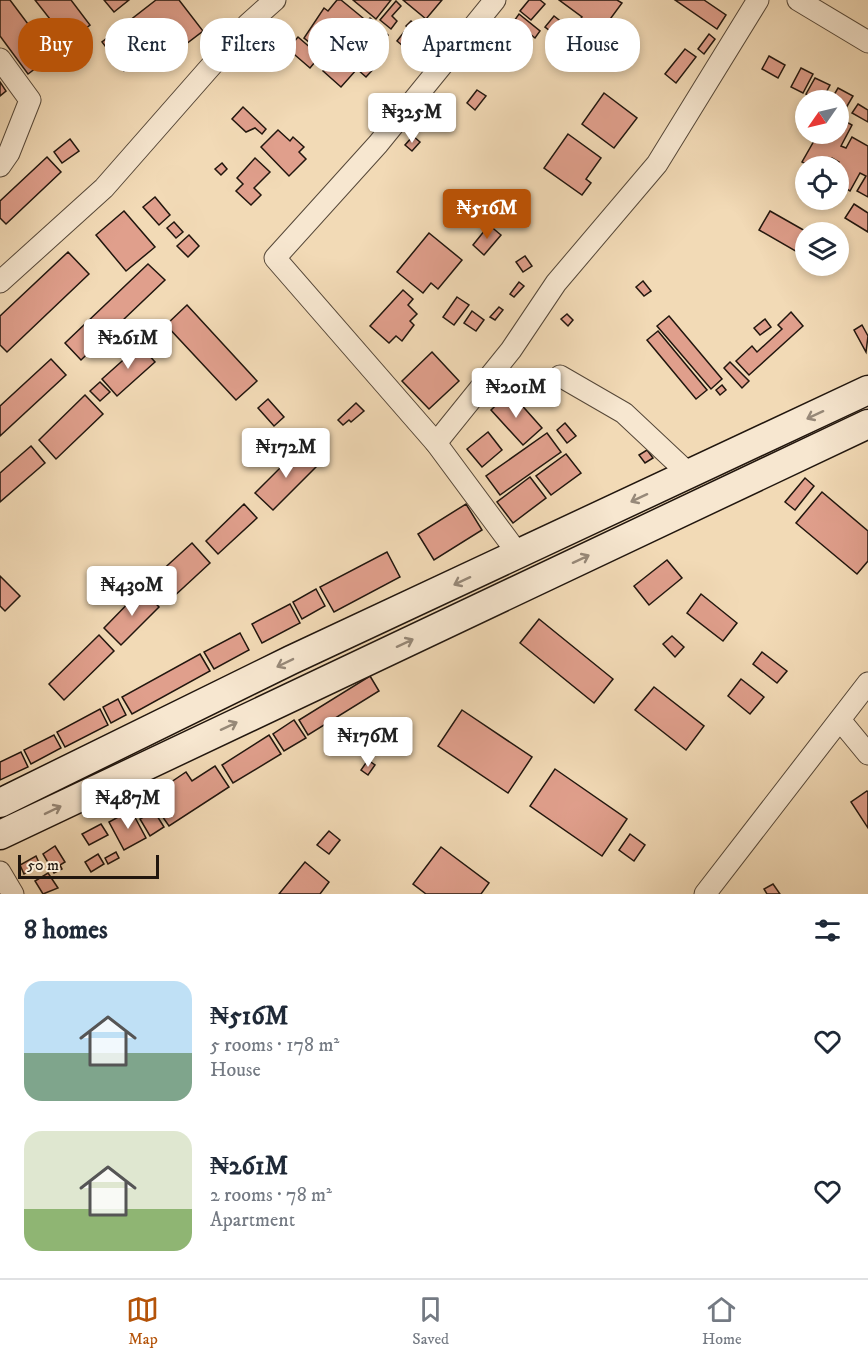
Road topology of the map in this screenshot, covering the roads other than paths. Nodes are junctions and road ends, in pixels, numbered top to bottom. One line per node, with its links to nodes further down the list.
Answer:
1 (275, 0): 8 (street)
2 (495, 0): 12 (street)
3 (758, 0): 12 (street)
4 (798, 0): 5 (street)
5 (868, 42)
6 (0, 59): 7 (street)
7 (0, 166)
8 (0, 282)
9 (560, 376): 13 (street)
10 (868, 390): 13 (main road, one-way to 13)
11 (868, 424): 19 (main road, one-way to 11)
12 (436, 443): 14 (street)
13 (689, 474): 14 (main road, one-way to 14)
14 (519, 555): 18 (main road, one-way to 18)
15 (868, 683): 16 (street)
16 (840, 720): 17 (street); 22 (street)
17 (868, 754)
18 (0, 803)
19 (0, 835)
20 (0, 872): 21 (street)
21 (13, 894)
22 (705, 894)

